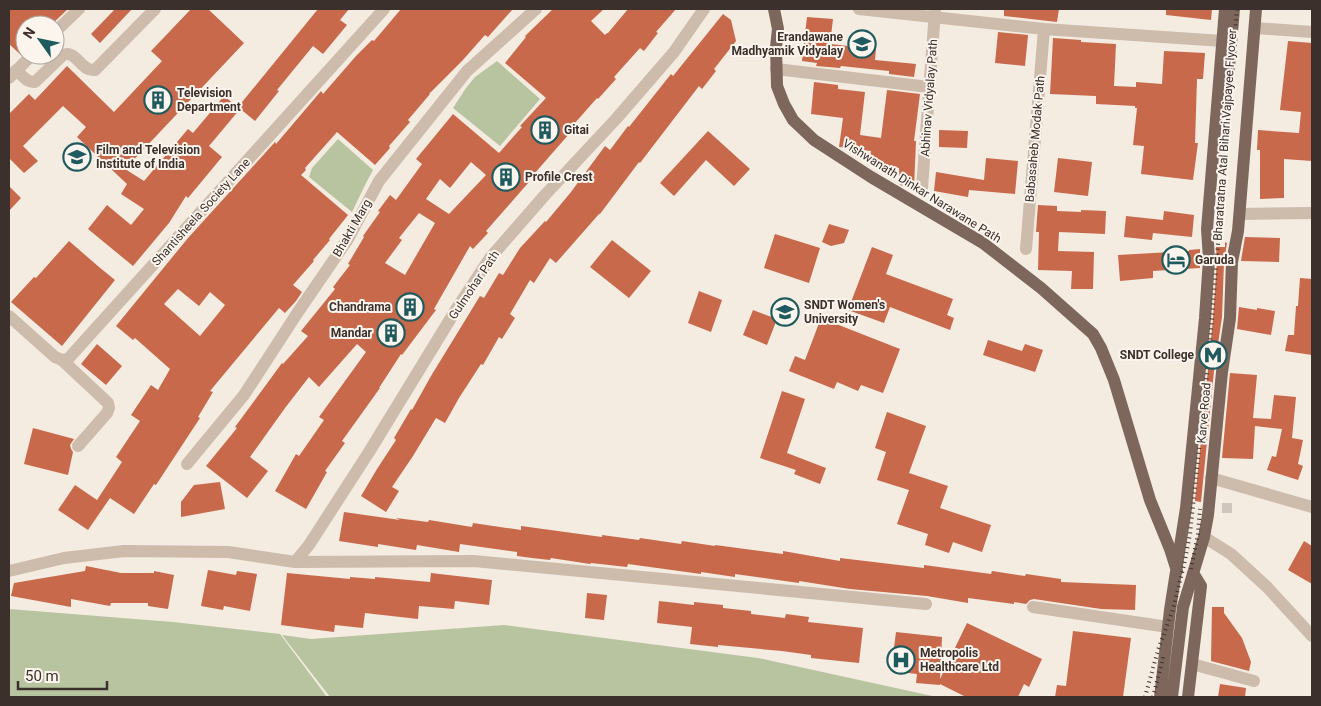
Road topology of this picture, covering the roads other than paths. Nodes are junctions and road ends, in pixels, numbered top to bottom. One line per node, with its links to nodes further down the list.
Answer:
1 (79, 9): 13 (street)
2 (155, 9): 20 (street)
3 (384, 9): 29 (street, Shantisheela Society Lane)
4 (536, 9): 31 (street, Bhakti Marg)
5 (704, 9): 35 (street, Gulmohar Path)
6 (774, 9): 19 (main road, Vishwanath Dinkar Narawane Path)
7 (859, 9): 12 (street)
8 (1225, 9): 17 (main road, Karve Road)
9 (1234, 9): 26 (main road, Bharatratna Atal Bihari Vajpayee Flyover)
10 (1248, 9): 27 (main road, Bharatratna Atal Bihari Vajpayee Flyover)
11 (1256, 9): 14 (main road, Karve Road)
12 (935, 13): 15 (street); 21 (street, Abhinav Vidyalay Path)
13 (65, 22)
14 (1255, 28): 16 (street); 24 (main road, Karve Road)
15 (1044, 29): 17 (street); 25 (street, Babasaheb Modak Path)
16 (1312, 32)
17 (1223, 41): 26 (main road, Karve Road)
18 (21, 65): 20 (street)
19 (776, 69): 21 (street); 37 (main road, Vishwanath Dinkar Narawane Path)
20 (12, 74)
21 (930, 87): 22 (street, Abhinav Vidyalay Path)
22 (922, 188)
23 (1312, 213): 24 (street)
24 (1240, 214): 27 (main road, Karve Road)
25 (1026, 250)
26 (1209, 259): 37 (main road, Karve Road)
27 (1232, 262): 32 (main road, Karve Road)
28 (9, 316): 29 (street)
29 (62, 360): 30 (street)
30 (78, 446)
31 (187, 464)
32 (1211, 478): 33 (street); 34 (main road, Karve Road)
33 (1312, 502)
34 (1204, 537): 38 (main road, Karve Road); 42 (street)
35 (295, 562): 36 (street); 39 (street)
36 (9, 571)
37 (1177, 571): 41 (main road, Karve Road)
38 (1193, 573): 41 (main road, Karve Road); 43 (main road)
39 (926, 604)
40 (1033, 607): 41 (street)
41 (1174, 627): 45 (main road, Karve Road); 46 (main road)
42 (1312, 636)
43 (1192, 664): 44 (street); 47 (main road)
44 (1254, 681)
45 (1160, 697)
46 (1172, 697)
47 (1188, 697)

